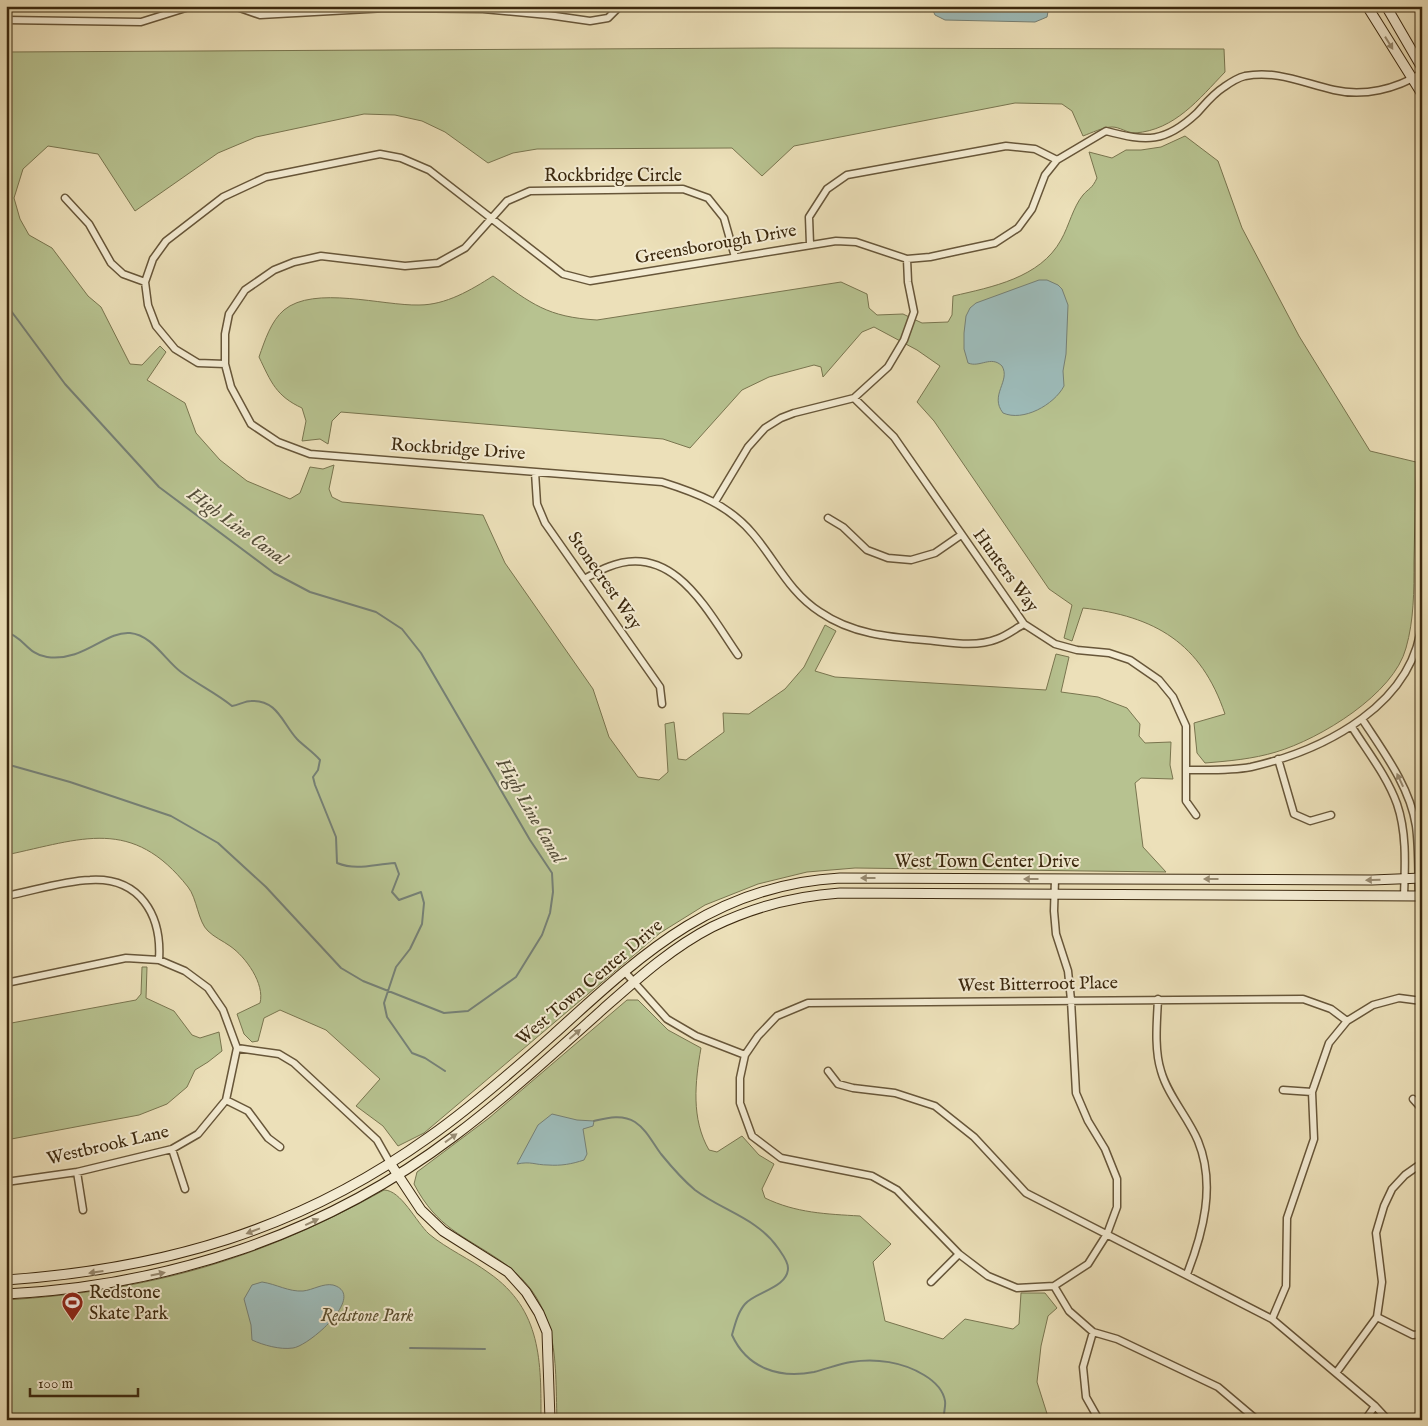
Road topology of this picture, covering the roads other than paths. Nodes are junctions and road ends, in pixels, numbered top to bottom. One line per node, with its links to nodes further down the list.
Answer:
1 (192, 6): 8 (street)
2 (234, 6): 7 (street)
3 (549, 6): 7 (street)
4 (620, 6): 7 (street)
5 (1367, 6): 11 (street, one-way to 11)
6 (1386, 6): 9 (street)
7 (548, 15)
8 (6, 20)
9 (1421, 64)
10 (1422, 73): 11 (street, Greensborough Drive)
11 (1412, 79): 12 (street); 13 (street, Greensborough Drive)
12 (1422, 94)
13 (1057, 160): 16 (street); 18 (street, Greensborough Drive)
14 (65, 198): 19 (street)
15 (489, 218): 17 (street, Greensborough Drive); 17 (street, Rockbridge Circle); 19 (street, Greensborough Drive); 20 (street, Rockbridge Drive)
16 (810, 244): 17 (street, Greensborough Drive); 18 (street, Greensborough Drive)
17 (734, 257)
18 (907, 259): 21 (street)
19 (145, 282): 20 (street, Greensborough Drive)
20 (225, 364): 22 (street, Rockbridge Drive)
21 (854, 398): 23 (street); 25 (street, Hunters Way)
22 (535, 472): 23 (street, Rockbridge Drive); 26 (street, Stonecrest Way)
23 (715, 502): 28 (street, Rockbridge Drive)
24 (828, 518): 25 (street)
25 (961, 535): 28 (street, Hunters Way)
26 (584, 579): 30 (street); 31 (street, Stonecrest Way)
27 (1422, 619): 29 (street)
28 (1024, 624): 35 (street, Hunters Way)
29 (1422, 625): 32 (street)
30 (738, 656)
31 (662, 704)
32 (1362, 719): 33 (street); 39 (street, one-way to 32)
33 (1352, 727): 34 (street); 38 (street)
34 (1278, 759): 35 (street); 37 (street)
35 (1186, 770): 36 (street, Hunters Way)
36 (1196, 815)
37 (1332, 815)
38 (1405, 878): 39 (street, West Town Center Drive); 40 (street, West Town Center Drive, one-way to 40); 43 (street)
39 (1420, 878): 44 (street)
40 (1055, 879): 41 (street); 46 (street, West Town Center Drive, one-way to 46)
41 (1054, 894): 43 (street, West Town Center Drive); 48 (street, West Town Center Drive); 50 (street)
42 (6, 896): 45 (street)
43 (1404, 896): 44 (street, West Town Center Drive)
44 (1420, 896)
45 (159, 960): 47 (street); 53 (street)
46 (624, 971): 48 (street); 63 (street, West Town Center Drive)
47 (6, 982)
48 (634, 982): 54 (street); 66 (street, West Town Center Drive, one-way to 48)
49 (1158, 999): 50 (street, West Bitterroot Place); 52 (street, West Bitterroot Place); 72 (street)
50 (1071, 1000): 54 (street, West Bitterroot Place); 70 (street)
51 (1422, 1001): 52 (street)
52 (1346, 1020): 57 (street)
53 (237, 1048): 59 (street, Westbrook Lane); 63 (street)
54 (745, 1055): 71 (street)
55 (828, 1071): 70 (street)
56 (1283, 1090): 57 (street)
57 (1312, 1092): 78 (street)
58 (1413, 1099): 60 (street)
59 (226, 1100): 61 (street); 62 (street, Westbrook Lane)
60 (1422, 1109)
61 (280, 1147)
62 (172, 1149): 65 (street, Westbrook Lane); 68 (street)
63 (390, 1163): 66 (street); 73 (street, West Town Center Drive, one-way to 73)
64 (1422, 1163): 77 (street)
65 (76, 1172): 67 (street, Westbrook Lane); 69 (street)
66 (398, 1175): 76 (street, West Town Center Drive, one-way to 66); 83 (street)
67 (6, 1182)
68 (185, 1189)
69 (83, 1210)
70 (1107, 1234): 72 (street); 75 (street)
71 (959, 1254): 74 (street); 75 (street)
72 (1187, 1274): 78 (street)
73 (6, 1280)
74 (931, 1282)
75 (1054, 1286): 79 (street)
76 (6, 1294)
77 (1377, 1317): 80 (street); 81 (street)
78 (1272, 1319): 81 (street)
79 (1093, 1332): 84 (street); 85 (street)
80 (1422, 1334)
81 (1336, 1373): 82 (street)
82 (1376, 1406): 86 (street); 87 (street)
83 (550, 1420)
84 (1099, 1420)
85 (1258, 1420)
86 (1365, 1420)
87 (1388, 1420)

